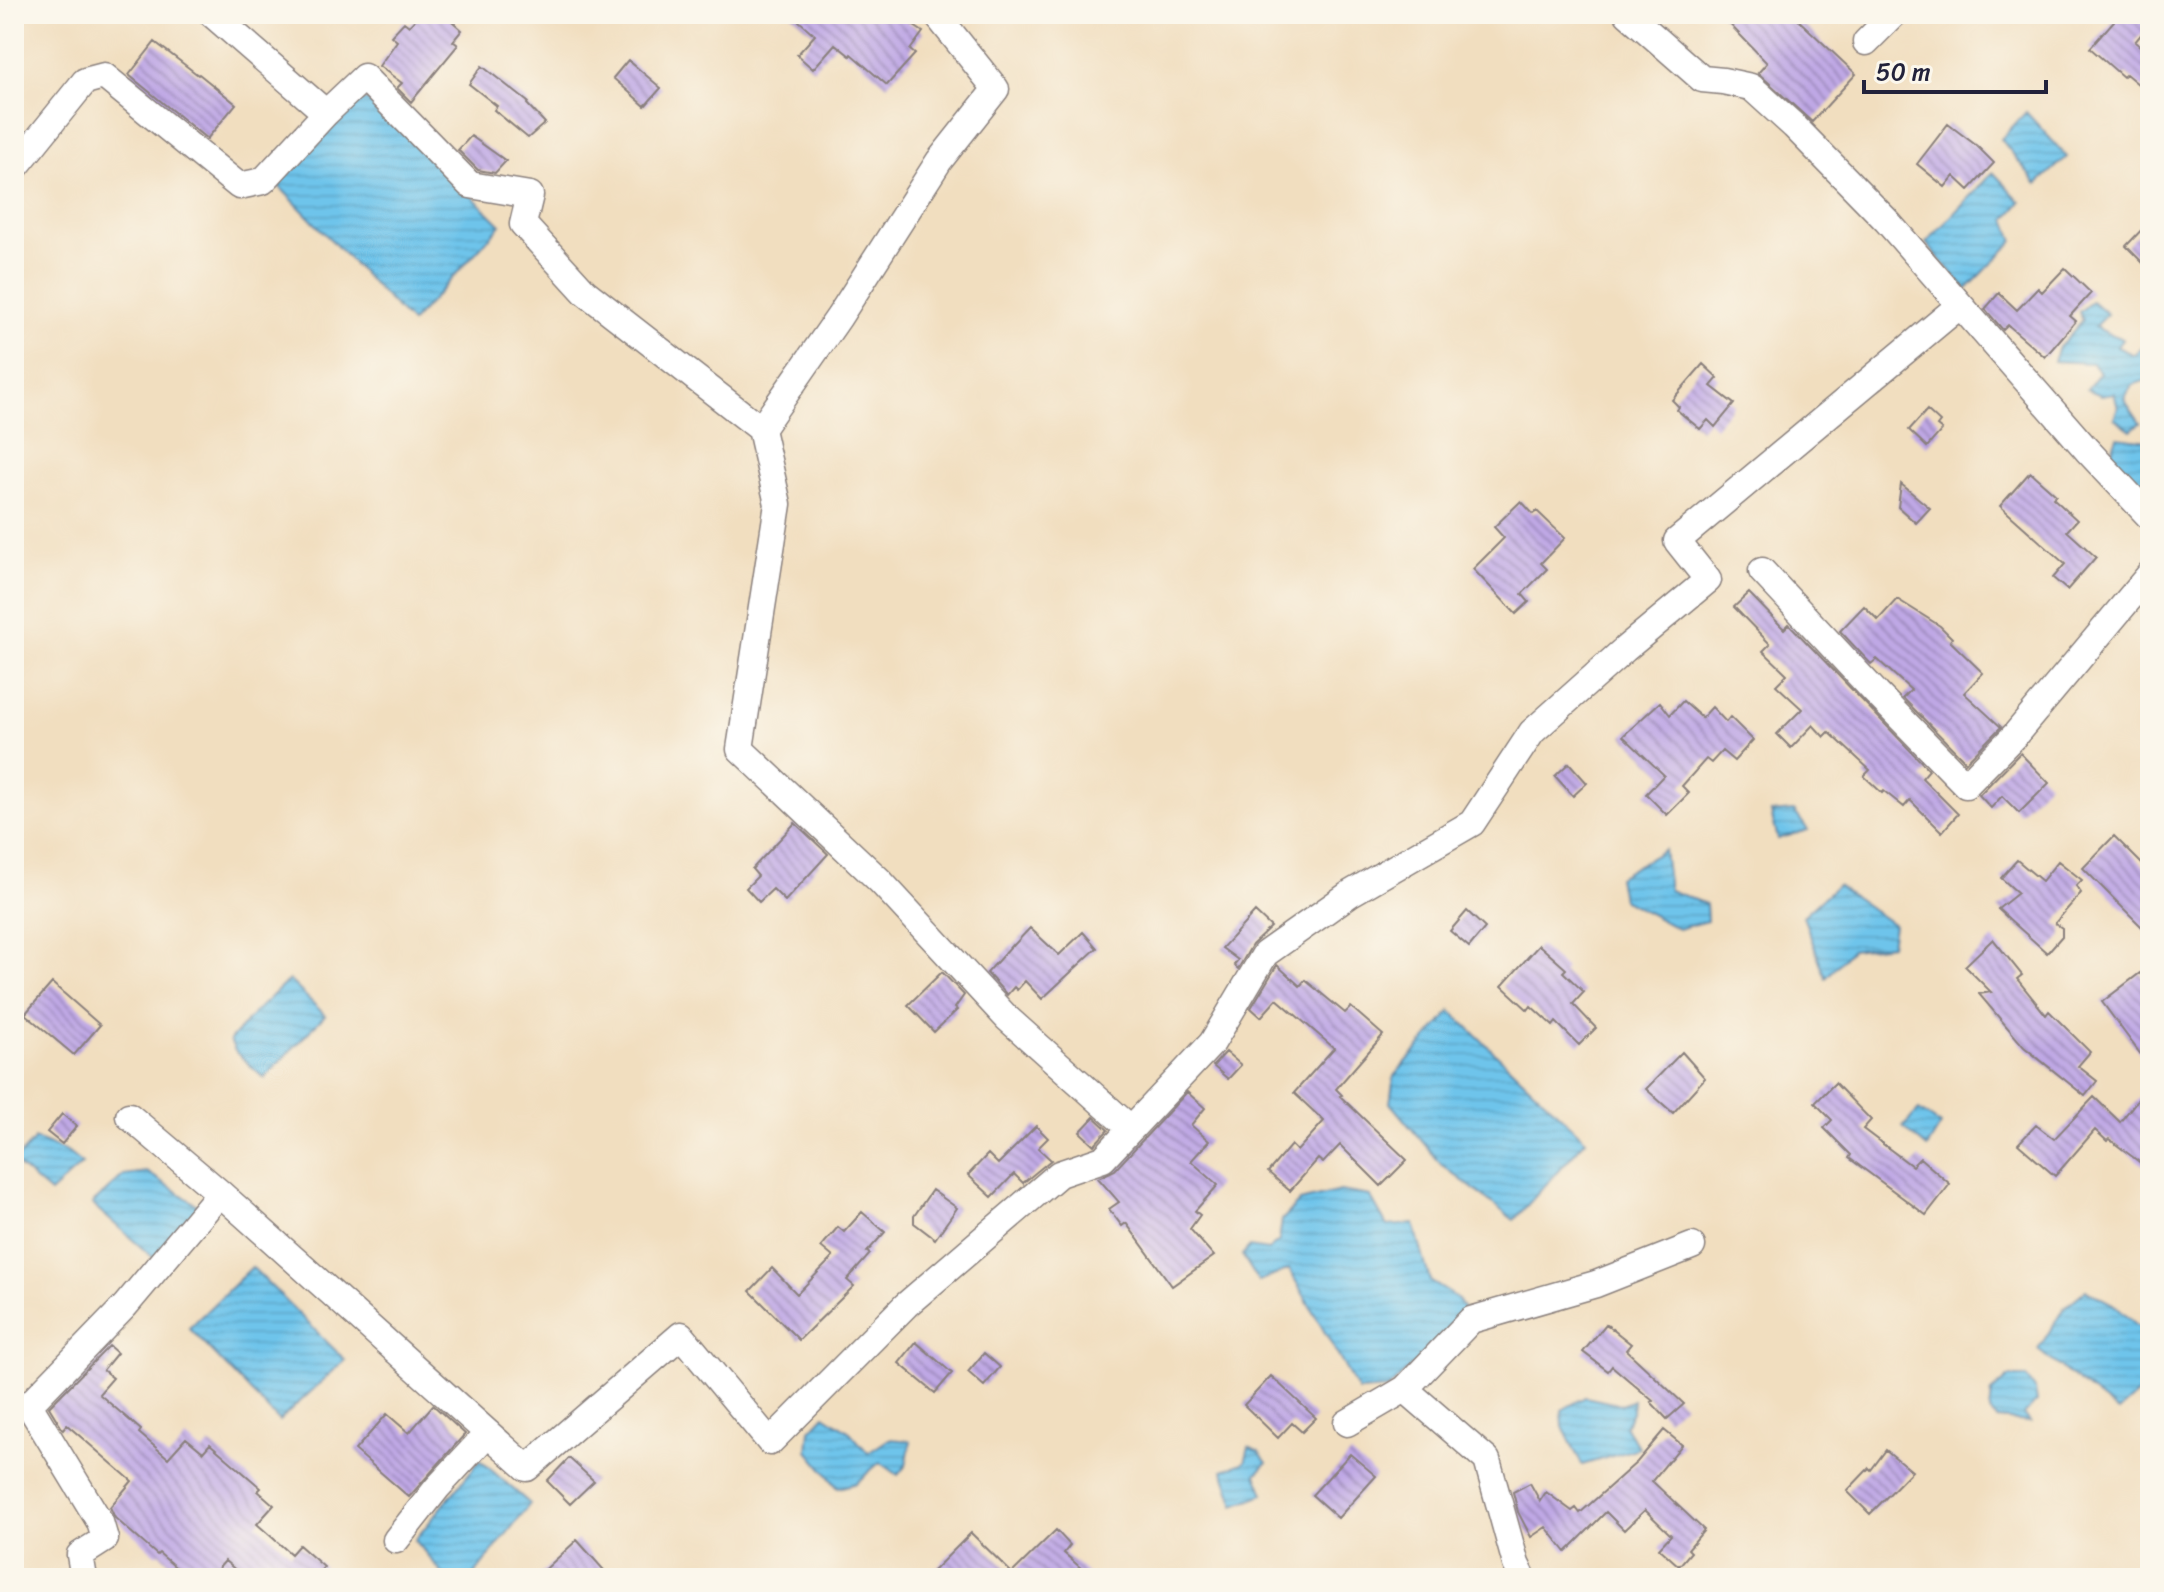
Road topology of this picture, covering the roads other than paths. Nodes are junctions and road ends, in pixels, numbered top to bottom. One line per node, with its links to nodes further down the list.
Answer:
1 (212, 14): 6 (street)
2 (936, 14): 9 (street)
3 (1628, 14): 8 (street)
4 (1894, 14): 5 (street)
5 (1866, 42)
6 (326, 113): 7 (street); 9 (street)
7 (14, 169)
8 (1959, 306): 10 (street); 14 (street)
9 (761, 429): 14 (street)
10 (2150, 517)
11 (1762, 571): 12 (street)
12 (2150, 574)
13 (129, 1116): 15 (street)
14 (1131, 1129): 20 (street)
15 (220, 1193): 18 (street); 20 (street)
16 (1692, 1246): 17 (street)
17 (1405, 1389): 19 (street); 23 (street)
18 (22, 1400): 22 (street)
19 (1347, 1423)
20 (488, 1433): 21 (street)
21 (396, 1540)
22 (84, 1578)
23 (1523, 1578)

